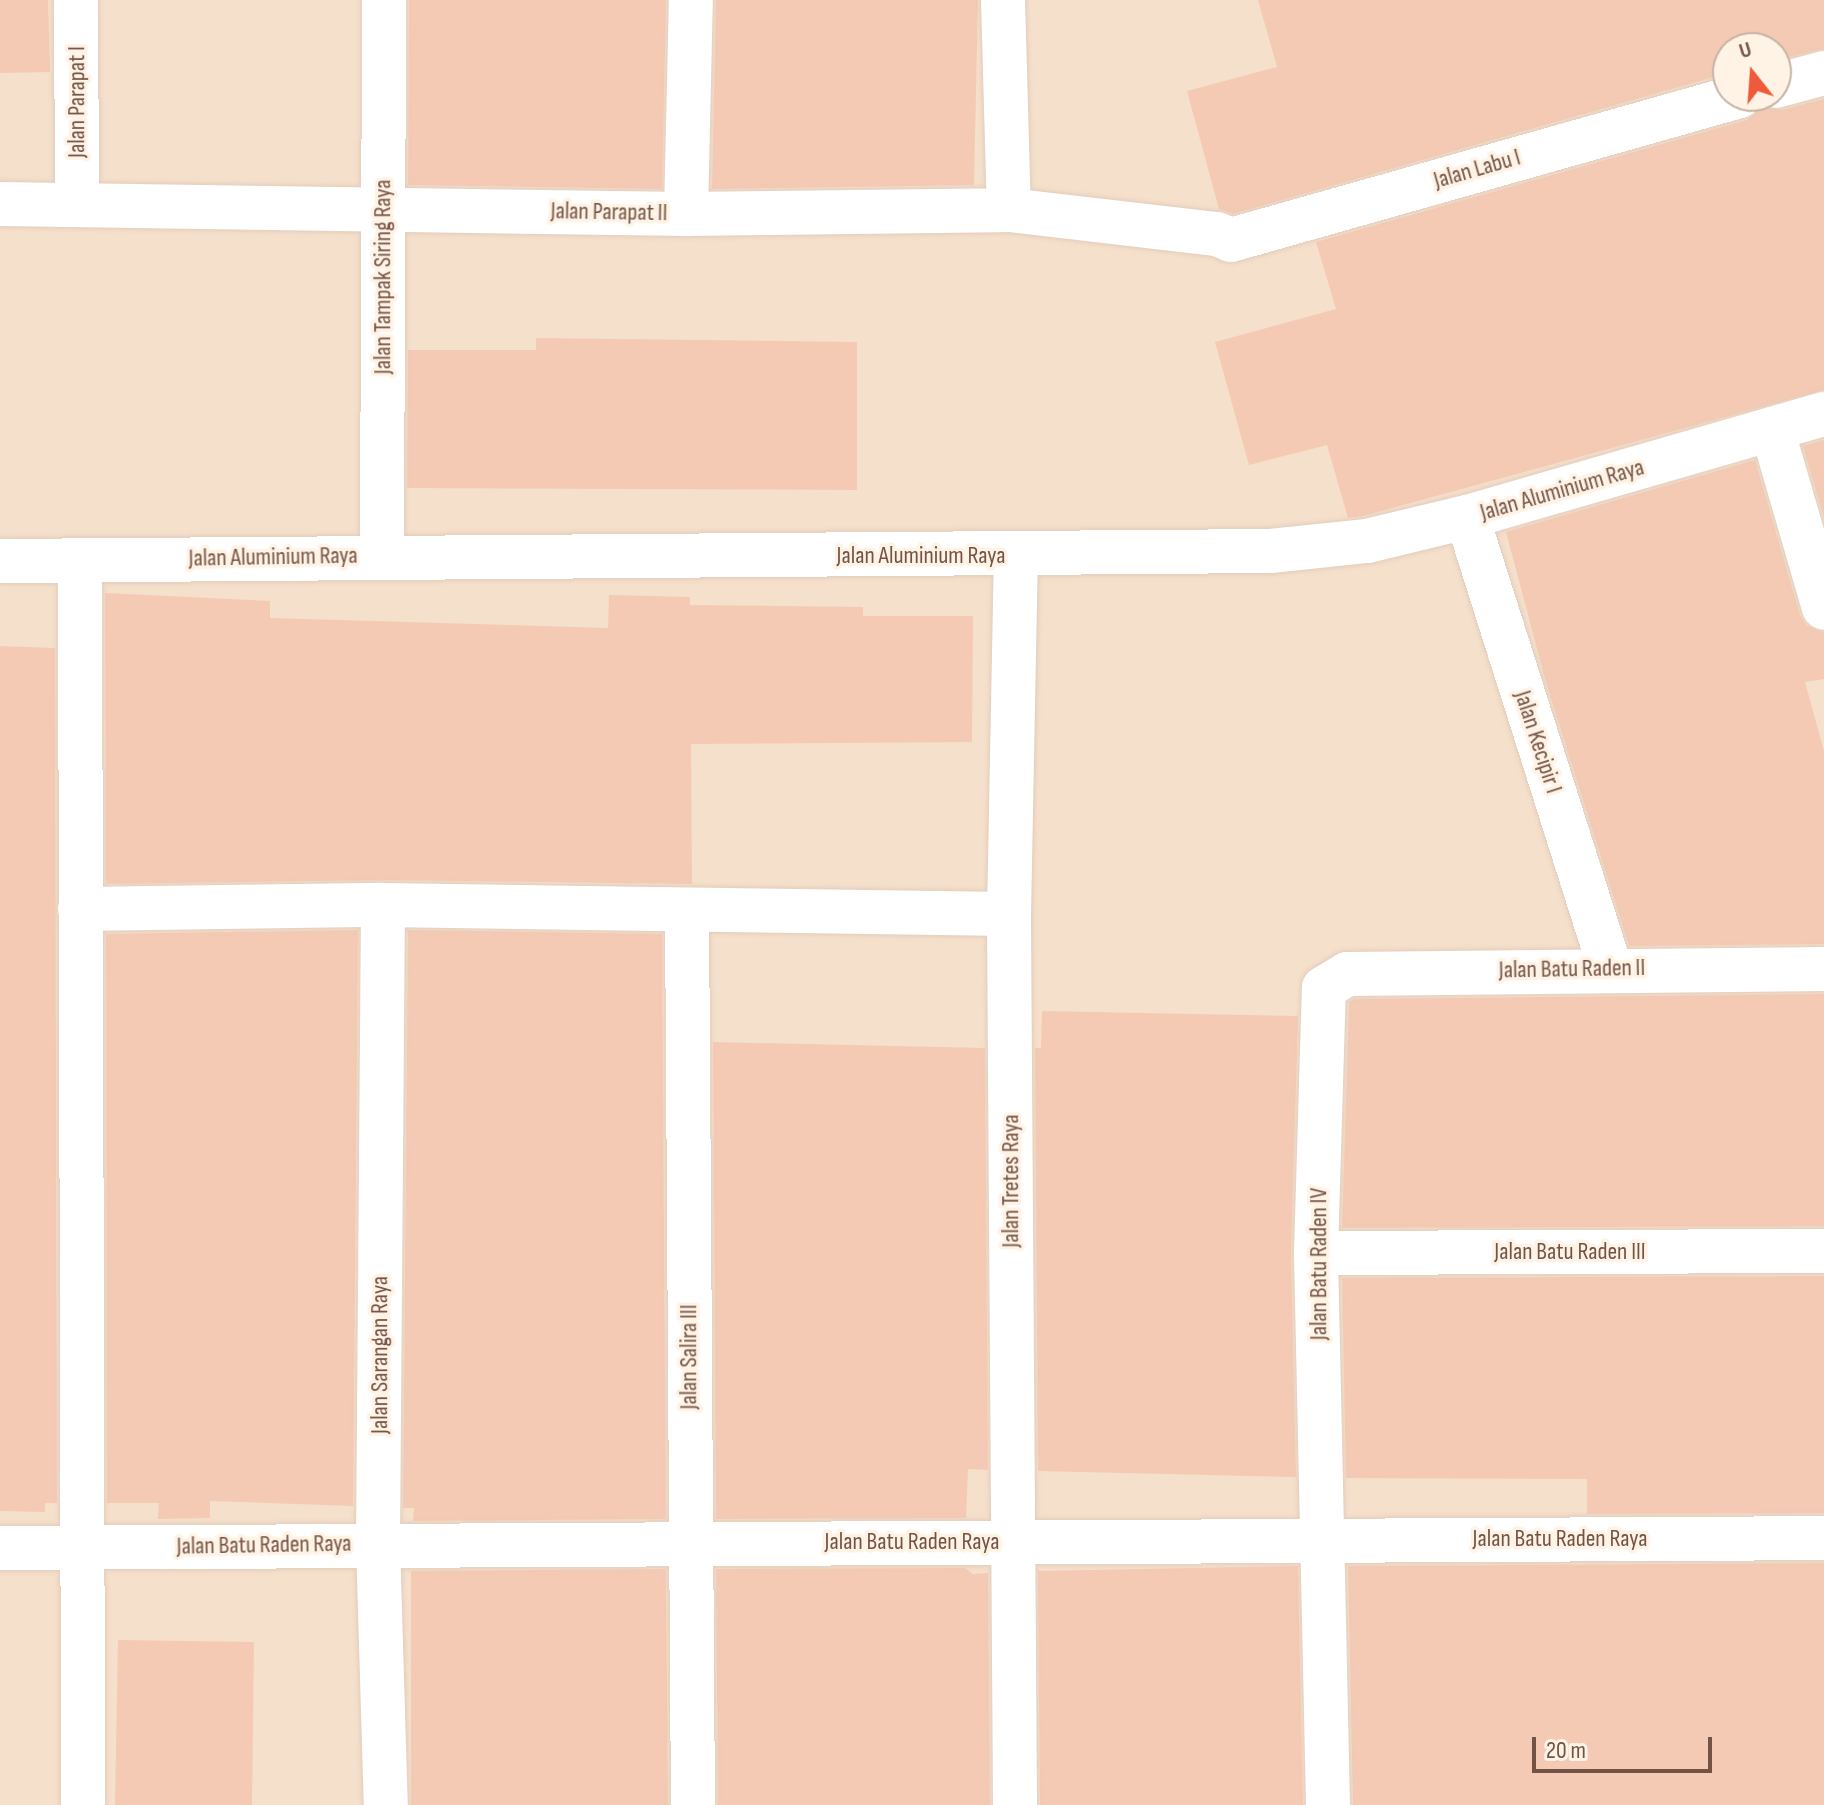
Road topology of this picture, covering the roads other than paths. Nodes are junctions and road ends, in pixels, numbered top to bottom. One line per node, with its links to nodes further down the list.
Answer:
1 (76, 0): 9 (street, Jalan Parapat I)
2 (384, 0): 10 (street, Jalan Tampak Siring Raya)
3 (691, 0): 12 (street)
4 (1003, 0): 11 (street)
5 (1824, 73): 6 (street)
6 (1792, 82)
7 (1712, 104): 13 (street, Jalan Labu I)
8 (0, 204): 9 (street, Jalan Parapat II)
9 (77, 204): 10 (street, Jalan Parapat II)
10 (383, 206): 12 (street, Jalan Parapat II); 17 (street, Jalan Tampak Siring Raya)
11 (1009, 210): 12 (street, Jalan Parapat II); 13 (street, Jalan Parapat II)
12 (686, 214)
13 (1217, 234)
14 (1824, 414): 15 (street, Jalan Aluminium Raya)
15 (1772, 429): 16 (street, Jalan Aluminium Raya); 21 (street)
16 (1467, 517): 18 (street, Jalan Aluminium Raya); 26 (street, Jalan Kecipir I)
17 (382, 555): 18 (street, Jalan Aluminium Raya); 20 (street, Jalan Aluminium Raya)
18 (1016, 556): 25 (street, Jalan Tretes Raya)
19 (0, 561): 20 (street, Jalan Aluminium Raya)
20 (80, 561): 23 (street)
21 (1824, 608)
22 (383, 905): 23 (street); 24 (street); 34 (street, Jalan Sarangan Raya)
23 (80, 909): 37 (street)
24 (687, 910): 25 (street); 35 (street, Jalan Salira III)
25 (1009, 914): 33 (street, Jalan Tretes Raya)
26 (1610, 968): 27 (street, Jalan Batu Raden II); 28 (street, Jalan Batu Raden II)
27 (1824, 969)
28 (1324, 988): 30 (street, Jalan Batu Raden IV)
29 (1824, 1251): 30 (street, Jalan Batu Raden III)
30 (1316, 1253): 32 (street, Jalan Batu Raden IV)
31 (1824, 1538): 32 (street, Jalan Batu Raden Raya)
32 (1325, 1540): 33 (street, Jalan Batu Raden Raya); 42 (street, Jalan Batu Raden IV)
33 (1014, 1541): 35 (street, Jalan Batu Raden Raya); 41 (street, Jalan Tretes Raya)
34 (378, 1543): 35 (street, Jalan Batu Raden Raya); 37 (street, Jalan Batu Raden Raya); 39 (street, Jalan Sarangan Raya)
35 (690, 1543): 40 (street, Jalan Salira III)
36 (0, 1548): 37 (street, Jalan Batu Raden Raya)
37 (80, 1548): 38 (street)
38 (83, 1805)
39 (386, 1805)
40 (693, 1805)
41 (1015, 1805)
42 (1328, 1805)

